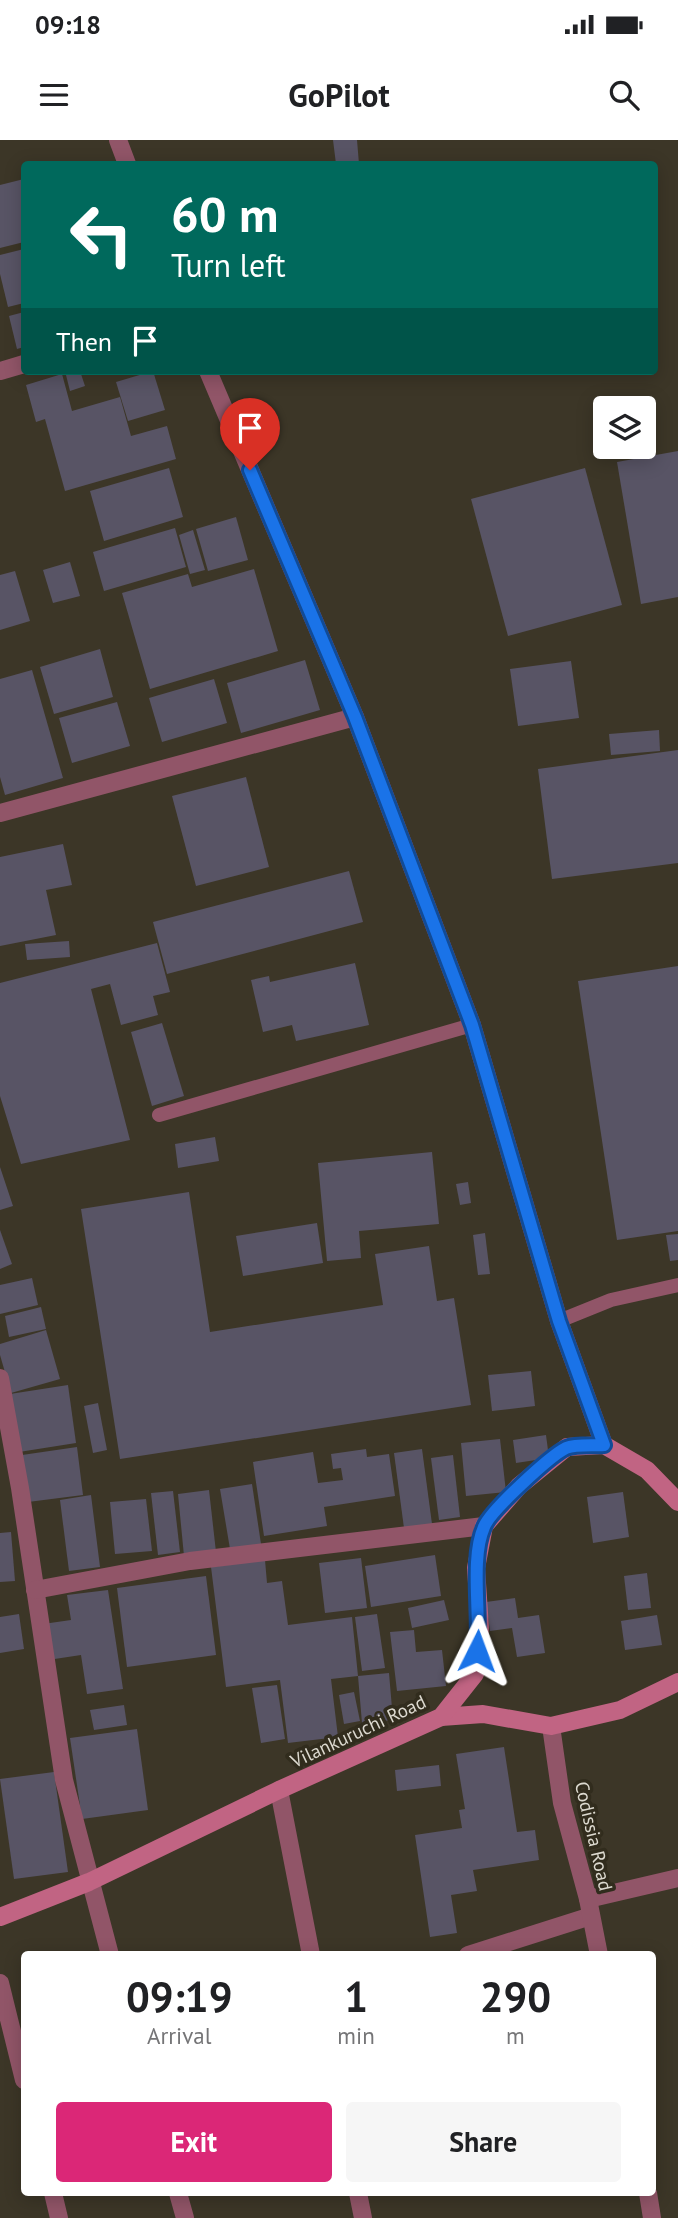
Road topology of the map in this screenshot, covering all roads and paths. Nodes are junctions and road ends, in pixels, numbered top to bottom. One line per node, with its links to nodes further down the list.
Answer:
1 (118, 140): 2 (street)
2 (126, 161)
3 (21, 365): 4 (street)
4 (0, 371)
5 (210, 375): 6 (street)
6 (355, 717): 7 (street); 8 (street)
7 (0, 813)
8 (472, 1025): 9 (lane); 11 (street)
9 (159, 1115)
10 (678, 1286): 11 (lane)
11 (559, 1321): 13 (street)
12 (0, 1378): 16 (street)
13 (604, 1445): 14 (main road); 15 (main road)
14 (678, 1502)
15 (484, 1526): 16 (street); 18 (main road, Vilankuruchi Road)
16 (35, 1590): 22 (street)
17 (678, 1682): 19 (main road)
18 (441, 1717): 19 (main road); 20 (main road, Vilankuruchi Road)
19 (551, 1726): 23 (street, Codissia Road)
20 (279, 1790): 22 (main road, Vilankuruchi Road); 26 (street)
21 (678, 1878): 23 (street)
22 (89, 1882): 24 (main road, Vilankuruchi Road); 25 (street)
23 (589, 1908): 27 (street); 28 (street, Codissia Road)
24 (0, 1917)
25 (109, 1951)
26 (310, 1951)
27 (478, 1951)
28 (598, 1951)
29 (0, 1983): 30 (street)
30 (21, 2068)
31 (54, 2196): 35 (street)
32 (179, 2196): 36 (street)
33 (359, 2196): 37 (street)
34 (648, 2196): 38 (street)
35 (59, 2218)
36 (185, 2218)
37 (363, 2218)
38 (652, 2218)

